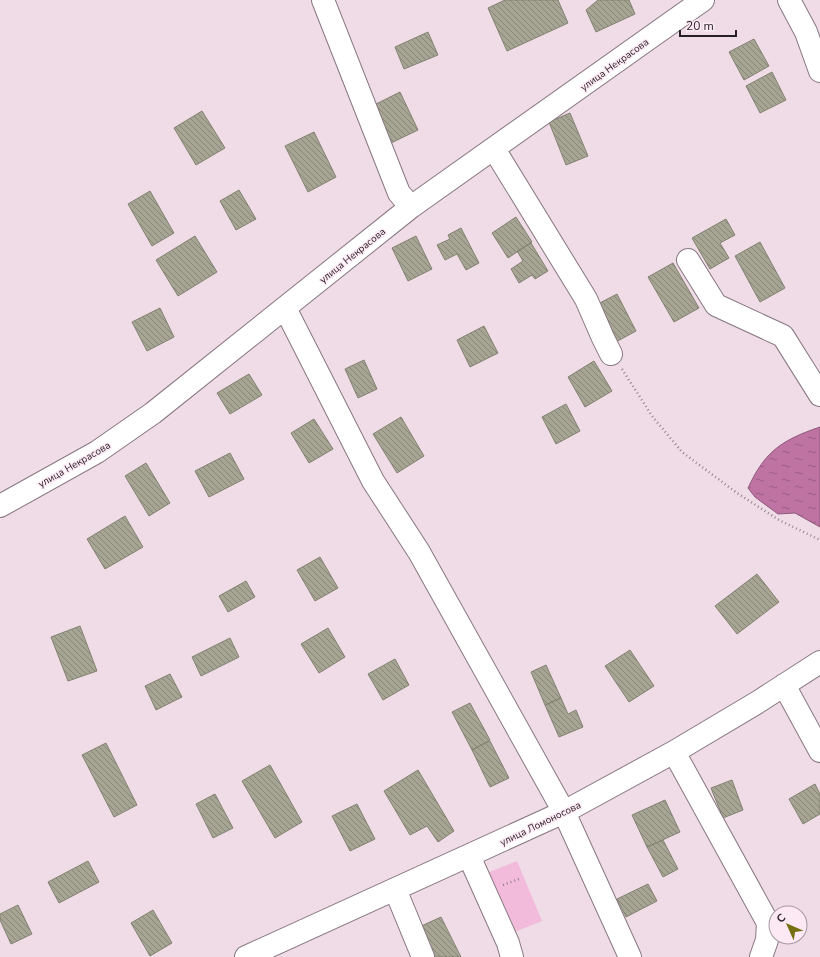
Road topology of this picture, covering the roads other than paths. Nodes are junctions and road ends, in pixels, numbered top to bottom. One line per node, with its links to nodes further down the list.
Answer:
1 (323, 0): 6 (street)
2 (703, 0): 5 (street, улица Некрасова)
3 (789, 0): 4 (street)
4 (820, 71)
5 (494, 149): 6 (street, улица Некрасова); 9 (street)
6 (411, 208): 8 (street, улица Некрасова)
7 (688, 260): 10 (street)
8 (285, 308): 11 (street, улица Некрасова); 16 (street)
9 (612, 354)
10 (820, 395)
11 (0, 506)
12 (820, 662): 13 (street, улица Ломоносова)
13 (784, 685): 14 (street); 15 (street, улица Ломоносова)
14 (820, 751)
15 (674, 752): 16 (street, улица Ломоносова); 23 (street)
16 (564, 812): 17 (street, улица Ломоносова); 22 (street)
17 (469, 856): 18 (street, улица Ломоносова); 21 (street)
18 (395, 889): 19 (street, улица Ломоносова); 20 (street)
19 (246, 957)
20 (423, 957)
21 (512, 957)
22 (630, 957)
23 (761, 957)

